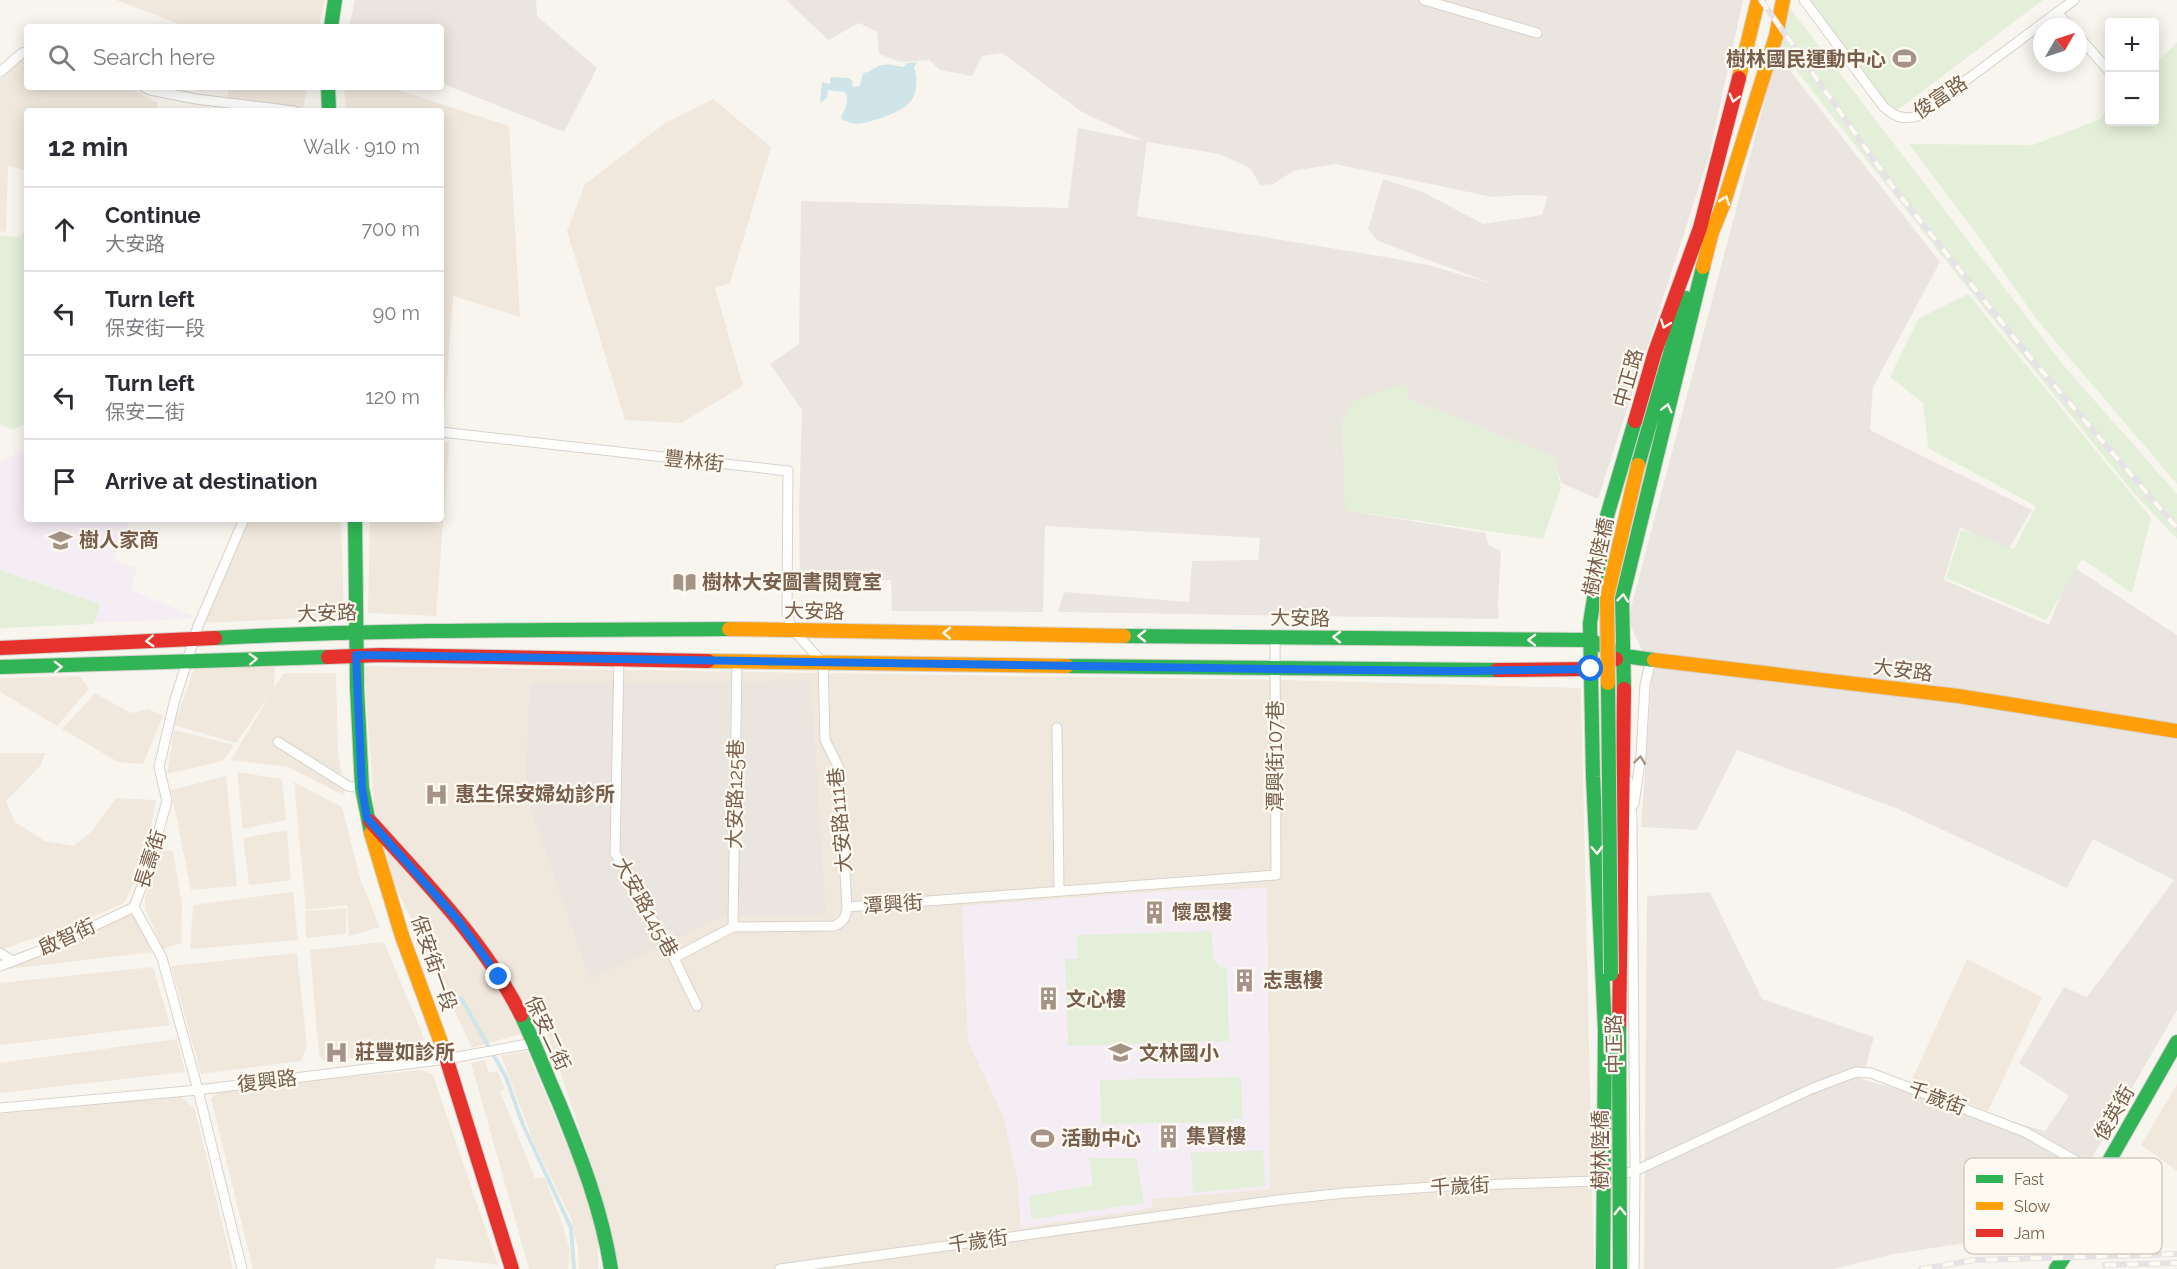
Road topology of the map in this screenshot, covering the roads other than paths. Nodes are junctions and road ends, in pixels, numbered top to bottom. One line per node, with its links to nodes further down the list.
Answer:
1 (335, 0): 9 (street)
2 (1424, 0): 10 (street)
3 (1758, 0): 19 (street, 中正路, one-way to 19)
4 (1783, 0): 19 (street, 中正路, one-way to 4)
5 (1804, 0): 7 (street, 俊富路)
6 (2074, 0): 7 (street, 俊富路)
7 (2057, 12): 8 (street)
8 (2062, 18)
9 (331, 24)
10 (1537, 33)
11 (2087, 46): 13 (street)
12 (24, 53): 14 (street)
13 (2105, 67)
14 (0, 72)
15 (150, 90): 17 (street)
16 (328, 90): 18 (street)
17 (270, 108)
18 (329, 108)
19 (1706, 230): 27 (street, 中正路, one-way to 27); 30 (street, 中正路, one-way to 19); 57 (street, 樹林陸橋, bridge)
20 (444, 432): 23 (street, 豐林街)
21 (242, 522): 26 (street, 長壽街)
22 (355, 522): 24 (street, 保安街一段)
23 (792, 629): 24 (street, 大安路); 25 (street, 大安路, one-way to 23); 35 (street)
24 (356, 631): 26 (street, 大安路); 29 (street, 保安街一段)
25 (1275, 637): 27 (street, 大安路, one-way to 25); 37 (street, 潭興街107巷)
26 (194, 639): 28 (street, 大安路, one-way to 28); 34 (street, 長壽街)
27 (1590, 640): 30 (street, 大安路); 38 (street, 中正路)
28 (0, 648)
29 (356, 655): 31 (street, 大安路); 34 (street, 大安路, one-way to 29); 44 (street, 保安街一段)
30 (1624, 656): 32 (street, 大安路); 38 (street, 大安路); 41 (street, 中正路)
31 (619, 658): 33 (street, 大安路); 53 (street, 大安路145巷)
32 (1651, 659): 40 (street, 大安路); 46 (street, one-way to 32)
33 (737, 660): 35 (street, 大安路); 51 (street, 大安路125巷)
34 (186, 662): 36 (street, 大安路, one-way to 34); 49 (street, 長壽街)
35 (823, 663): 37 (street, 大安路); 50 (street, 大安路111巷)
36 (0, 668)
37 (1275, 669): 38 (street, 大安路); 47 (street, 潭興街107巷)
38 (1591, 669): 43 (street, 中正路)
39 (1057, 728): 48 (street)
40 (2177, 731)
41 (1623, 734): 46 (street); 57 (street, 樹林陸橋)
42 (278, 742): 44 (street)
43 (1593, 777): 57 (street, 樹林陸橋, one-way to 57)
44 (362, 788): 45 (street, 保安街一段)
45 (367, 818): 59 (street, 保安二街); 60 (street, 保安街一段)
46 (1632, 818): 65 (street, 中正路)
47 (1276, 874): 48 (street, 潭興街)
48 (1059, 891): 50 (street, 潭興街)
49 (134, 907): 54 (street, 啟智街); 61 (street, 長壽街)
50 (847, 907): 51 (street, 潭興街)
51 (733, 927): 53 (street, 潭興街)
52 (0, 953): 54 (street)
53 (674, 958): 56 (street, 大安路145巷)
54 (13, 962): 55 (street, 啟智街)
55 (0, 966)
56 (698, 1006)
57 (1612, 1031): 71 (street, 樹林陸橋, bridge); 72 (street, 樹林陸橋, one-way to 57, bridge)
58 (2177, 1042): 64 (street, 俊英街)
59 (533, 1043): 60 (street, 復興路); 69 (street, 保安二街)
60 (447, 1059): 61 (street, 復興路); 68 (street, 保安街一段)
61 (198, 1090): 62 (street, 復興路); 67 (street, 長壽街)
62 (0, 1108)
63 (2071, 1158): 65 (street, 千歲街)
64 (2111, 1158)
65 (1635, 1171): 70 (street, 千歲街); 73 (street, 中正路)
66 (2065, 1254): 74 (street, 俊英街)
67 (242, 1269)
68 (512, 1269)
69 (611, 1269)
70 (780, 1269)
71 (1603, 1269)
72 (1620, 1269)
73 (1634, 1269)
74 (2055, 1269)

